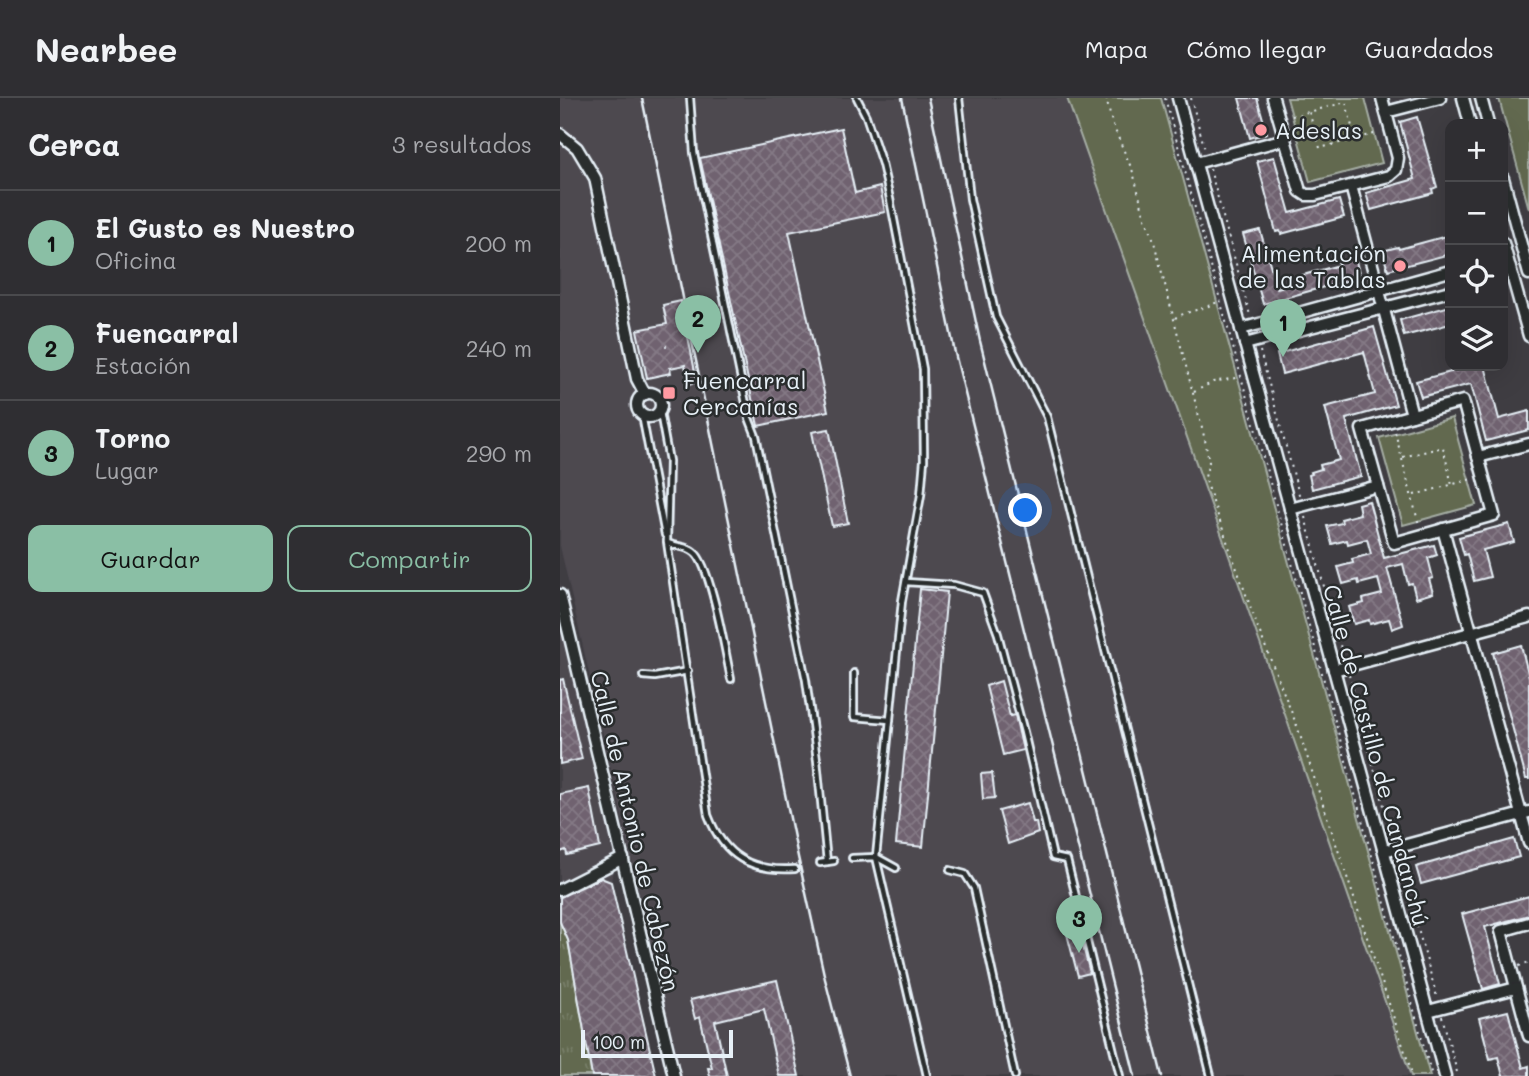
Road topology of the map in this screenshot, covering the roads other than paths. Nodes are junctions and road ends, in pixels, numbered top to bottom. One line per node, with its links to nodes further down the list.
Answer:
1 (690, 98): 57 (lane)
2 (857, 98): 40 (lane)
3 (959, 98): 71 (lane)
4 (1178, 98): 15 (street, Calle de Castillo de Candanchú)
5 (1273, 98): 14 (street)
6 (1382, 98): 10 (street)
7 (1440, 98): 10 (street)
8 (1463, 98): 11 (street)
9 (1481, 98): 12 (street)
10 (1386, 112): 17 (street)
11 (1469, 119)
12 (1487, 119)
13 (560, 134): 30 (street)
14 (1285, 139): 15 (street); 17 (street)
15 (1196, 163): 27 (street, Calle de Castillo de Candanchú)
16 (1504, 182): 18 (street)
17 (1351, 186): 24 (street)
18 (1526, 252): 19 (street); 21 (street)
19 (1508, 256)
20 (1445, 272): 24 (street)
21 (1529, 272): 22 (street)
22 (1508, 276)
23 (1508, 279): 28 (street)
24 (1378, 291): 26 (street); 27 (street)
25 (1445, 292): 26 (street)
26 (1383, 309): 29 (street); 33 (street)
27 (1241, 329): 29 (street, Calle de Castillo de Candanchú)
28 (1529, 336)
29 (1245, 344): 37 (street, Calle de Castillo de Candanchú)
30 (645, 394): 31 (street); 32 (street)
31 (660, 412): 32 (street); 39 (lane)
32 (642, 415): 39 (lane)
33 (1412, 415): 35 (street); 36 (street)
34 (1529, 444): 35 (street)
35 (1478, 457): 38 (street)
36 (1378, 486): 37 (street); 38 (street)
37 (1290, 509): 44 (street, Calle de Castillo de Candanchú)
38 (1443, 529): 43 (street)
39 (667, 542): 45 (lane); 48 (lane)
40 (906, 582): 49 (lane); 70 (lane)
41 (560, 595): 54 (street, Calle de Antonio de Cabezón)
42 (1529, 617): 43 (street)
43 (1472, 632): 44 (street); 50 (street)
44 (1334, 670): 52 (street, Calle de Castillo de Candanchú)
45 (688, 671): 47 (lane); 60 (lane)
46 (854, 674): 49 (lane)
47 (643, 676)
48 (732, 679)
49 (890, 720): 53 (lane)
50 (1525, 813): 51 (street); 52 (street)
51 (1529, 843)
52 (1384, 851): 65 (street, Calle de Castillo de Candanchú)
53 (876, 857): 55 (lane); 59 (lane); 68 (lane)
54 (623, 858): 62 (street); 67 (street, Calle de Antonio de Cabezón)
55 (852, 858)
56 (834, 861): 57 (lane)
57 (827, 862): 58 (lane)
58 (820, 863)
59 (896, 868)
60 (795, 869)
61 (950, 870): 69 (lane)
62 (560, 890)
63 (1529, 923): 64 (street)
64 (1516, 988): 65 (street); 66 (street)
65 (1428, 1012): 72 (street, Calle de Castillo de Candanchú)
66 (1529, 1036)
67 (674, 1076)
68 (928, 1076)
69 (1015, 1076)
70 (1120, 1076)
71 (1211, 1076)
72 (1445, 1076)

